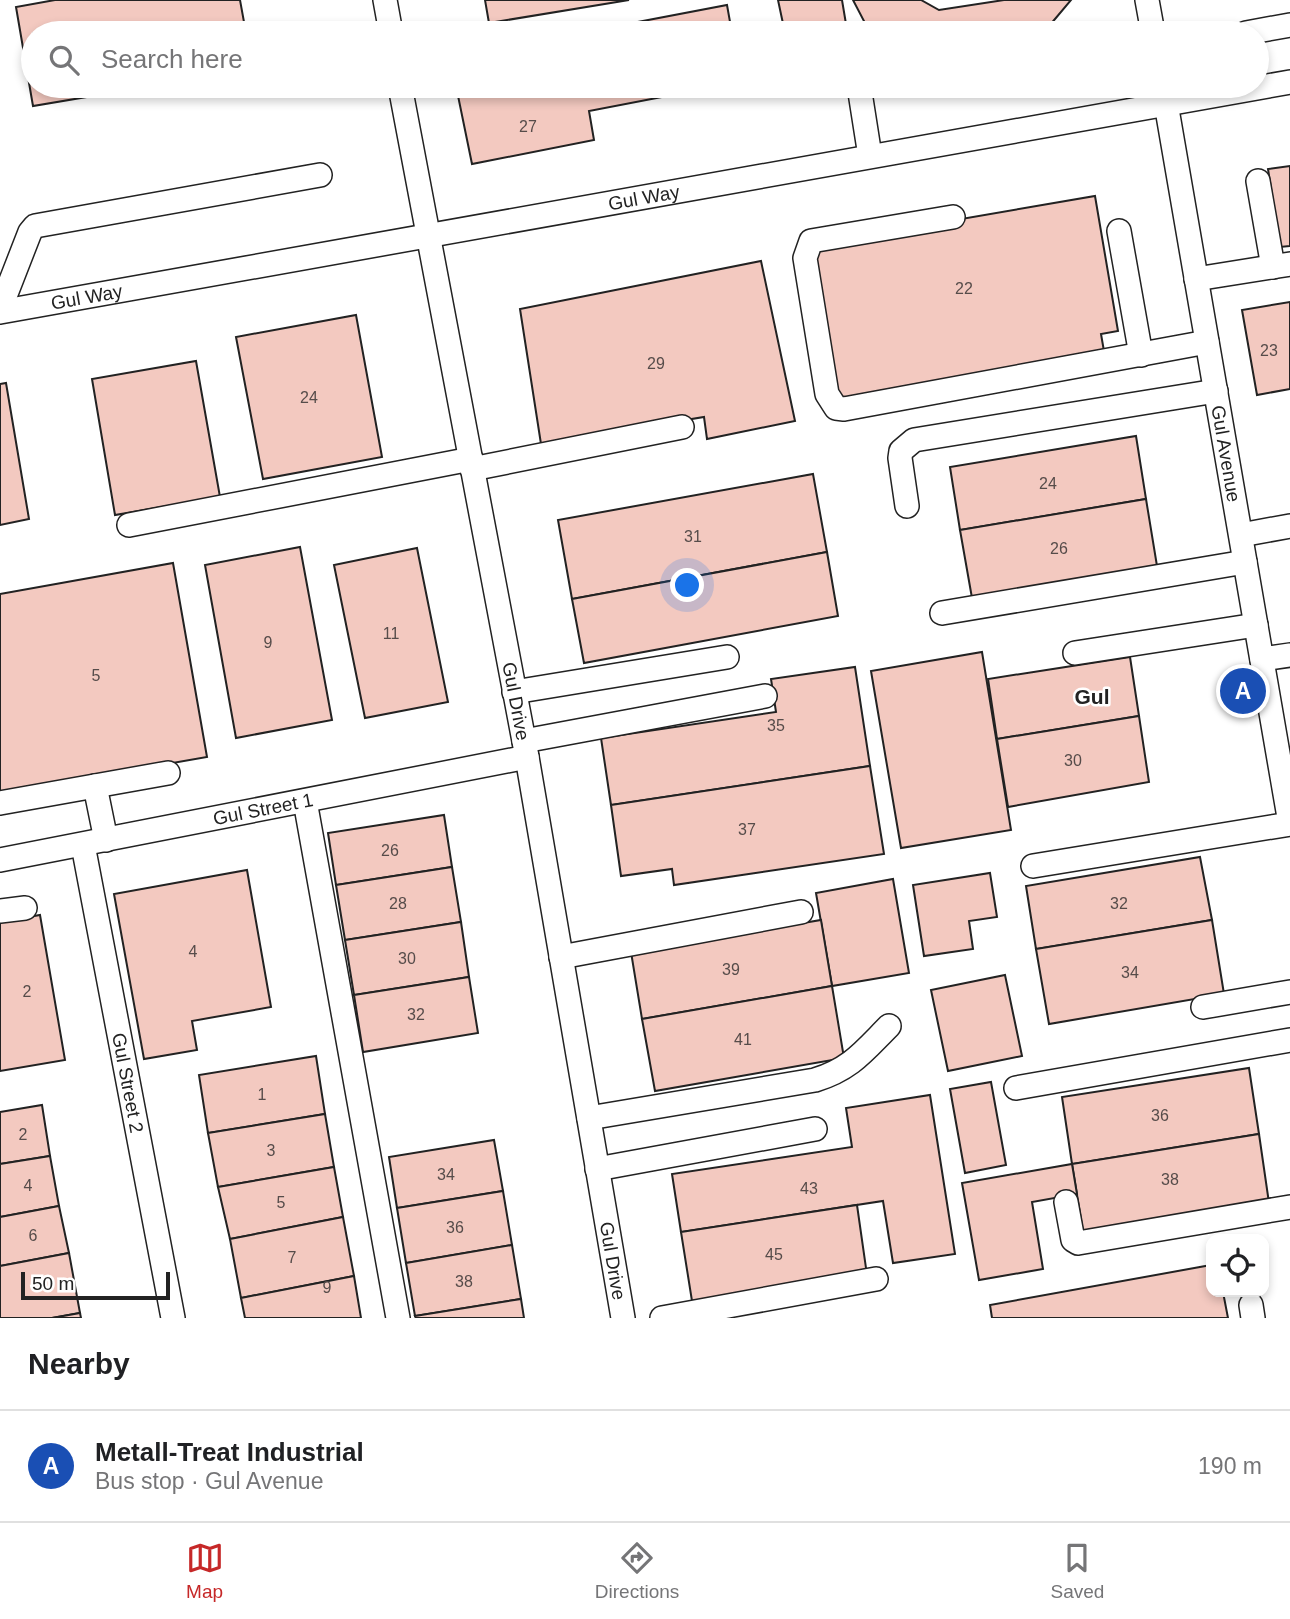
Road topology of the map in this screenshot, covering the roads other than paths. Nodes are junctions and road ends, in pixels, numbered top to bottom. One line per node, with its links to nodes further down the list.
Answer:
1 (385, 0): 3 (street)
2 (1147, 0): 4 (street)
3 (389, 21)
4 (1151, 21)
5 (1290, 25): 6 (street)
6 (1269, 29)
7 (1290, 82): 8 (street, Gul Way)
8 (1269, 84)
9 (402, 98): 18 (street, Gul Drive)
10 (861, 98): 13 (street)
11 (1145, 98): 13 (street, Gul Way)
12 (1165, 98): 20 (street, Gul Avenue)
13 (870, 156): 18 (street, Gul Way)
14 (320, 175): 21 (street)
15 (1258, 181): 19 (street)
16 (953, 216): 23 (street)
17 (1119, 231): 23 (street)
18 (429, 237): 21 (street, Gul Way); 26 (street, Gul Drive)
19 (1282, 266): 20 (street)
20 (1196, 279): 22 (street, Gul Avenue)
21 (0, 311)
22 (1207, 342): 23 (street); 24 (street, Gul Avenue)
23 (1141, 355)
24 (1216, 391): 27 (street); 30 (street, Gul Avenue)
25 (682, 427): 26 (street)
26 (472, 464): 28 (street); 38 (street, Gul Drive)
27 (907, 506)
28 (129, 525)
29 (1290, 526): 30 (street)
30 (1241, 535): 31 (street, Gul Avenue)
31 (1245, 562): 32 (street); 33 (street, Gul Avenue)
32 (942, 613)
33 (1256, 625): 34 (street); 37 (street, Gul Avenue)
34 (1075, 653)
35 (1290, 655): 37 (street)
36 (726, 657): 38 (street)
37 (1262, 659): 43 (street, Gul Avenue)
38 (514, 692): 40 (street, Gul Drive)
39 (765, 696): 40 (street, Gul Street 1)
40 (525, 749): 44 (street, Gul Street 1); 54 (street, Gul Drive)
41 (168, 773): 42 (street)
42 (95, 786): 45 (street); 47 (street)
43 (1287, 788): 46 (street, Gul Avenue)
44 (305, 801): 47 (street, Gul Street 1); 67 (street)
45 (0, 803)
46 (1290, 823): 50 (street)
47 (106, 840): 48 (street, Gul Street 1)
48 (83, 845): 49 (street, Gul Street 1); 66 (street, Gul Street 2)
49 (0, 860)
50 (1033, 866)
51 (25, 908): 52 (street)
52 (0, 911)
53 (801, 912): 54 (street)
54 (561, 957): 60 (street, Gul Drive)
55 (1290, 992): 56 (street)
56 (1203, 1007)
57 (890, 1026): 60 (street)
58 (1290, 1040): 59 (street)
59 (1016, 1088)
60 (589, 1118): 62 (street, Gul Drive)
61 (815, 1129): 62 (street)
62 (597, 1168): 68 (street, Gul Drive)
63 (1066, 1202): 64 (street)
64 (1290, 1207)
65 (876, 1279): 69 (street)
66 (173, 1318)
67 (398, 1318)
68 (623, 1318)
69 (662, 1318)

